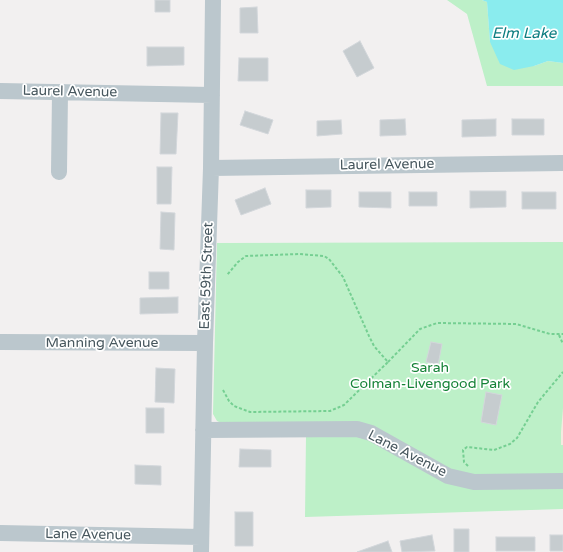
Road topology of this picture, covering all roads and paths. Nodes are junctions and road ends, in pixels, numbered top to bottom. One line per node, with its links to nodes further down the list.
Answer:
1 (213, 0): 4 (street, East 59th Street)
2 (0, 91): 3 (street, Laurel Avenue)
3 (60, 92): 4 (street, Laurel Avenue); 7 (street)
4 (212, 95): 6 (street, East 59th Street)
5 (563, 163): 6 (street, Laurel Avenue)
6 (211, 168): 12 (street, East 59th Street)
7 (59, 172)
8 (227, 275): 14 (path)
9 (563, 334): 10 (path)
10 (559, 335): 13 (path); 14 (path)
11 (0, 342): 12 (street, Manning Avenue)
12 (205, 343): 17 (street, East 59th Street)
13 (563, 344)
14 (388, 362): 16 (path)
15 (563, 372): 18 (path)
16 (223, 390)
17 (203, 430): 19 (street, Lane Avenue); 21 (street, East 59th Street)
18 (472, 471)
19 (563, 481)
20 (0, 533): 21 (street, Lane Avenue)
21 (201, 545)

